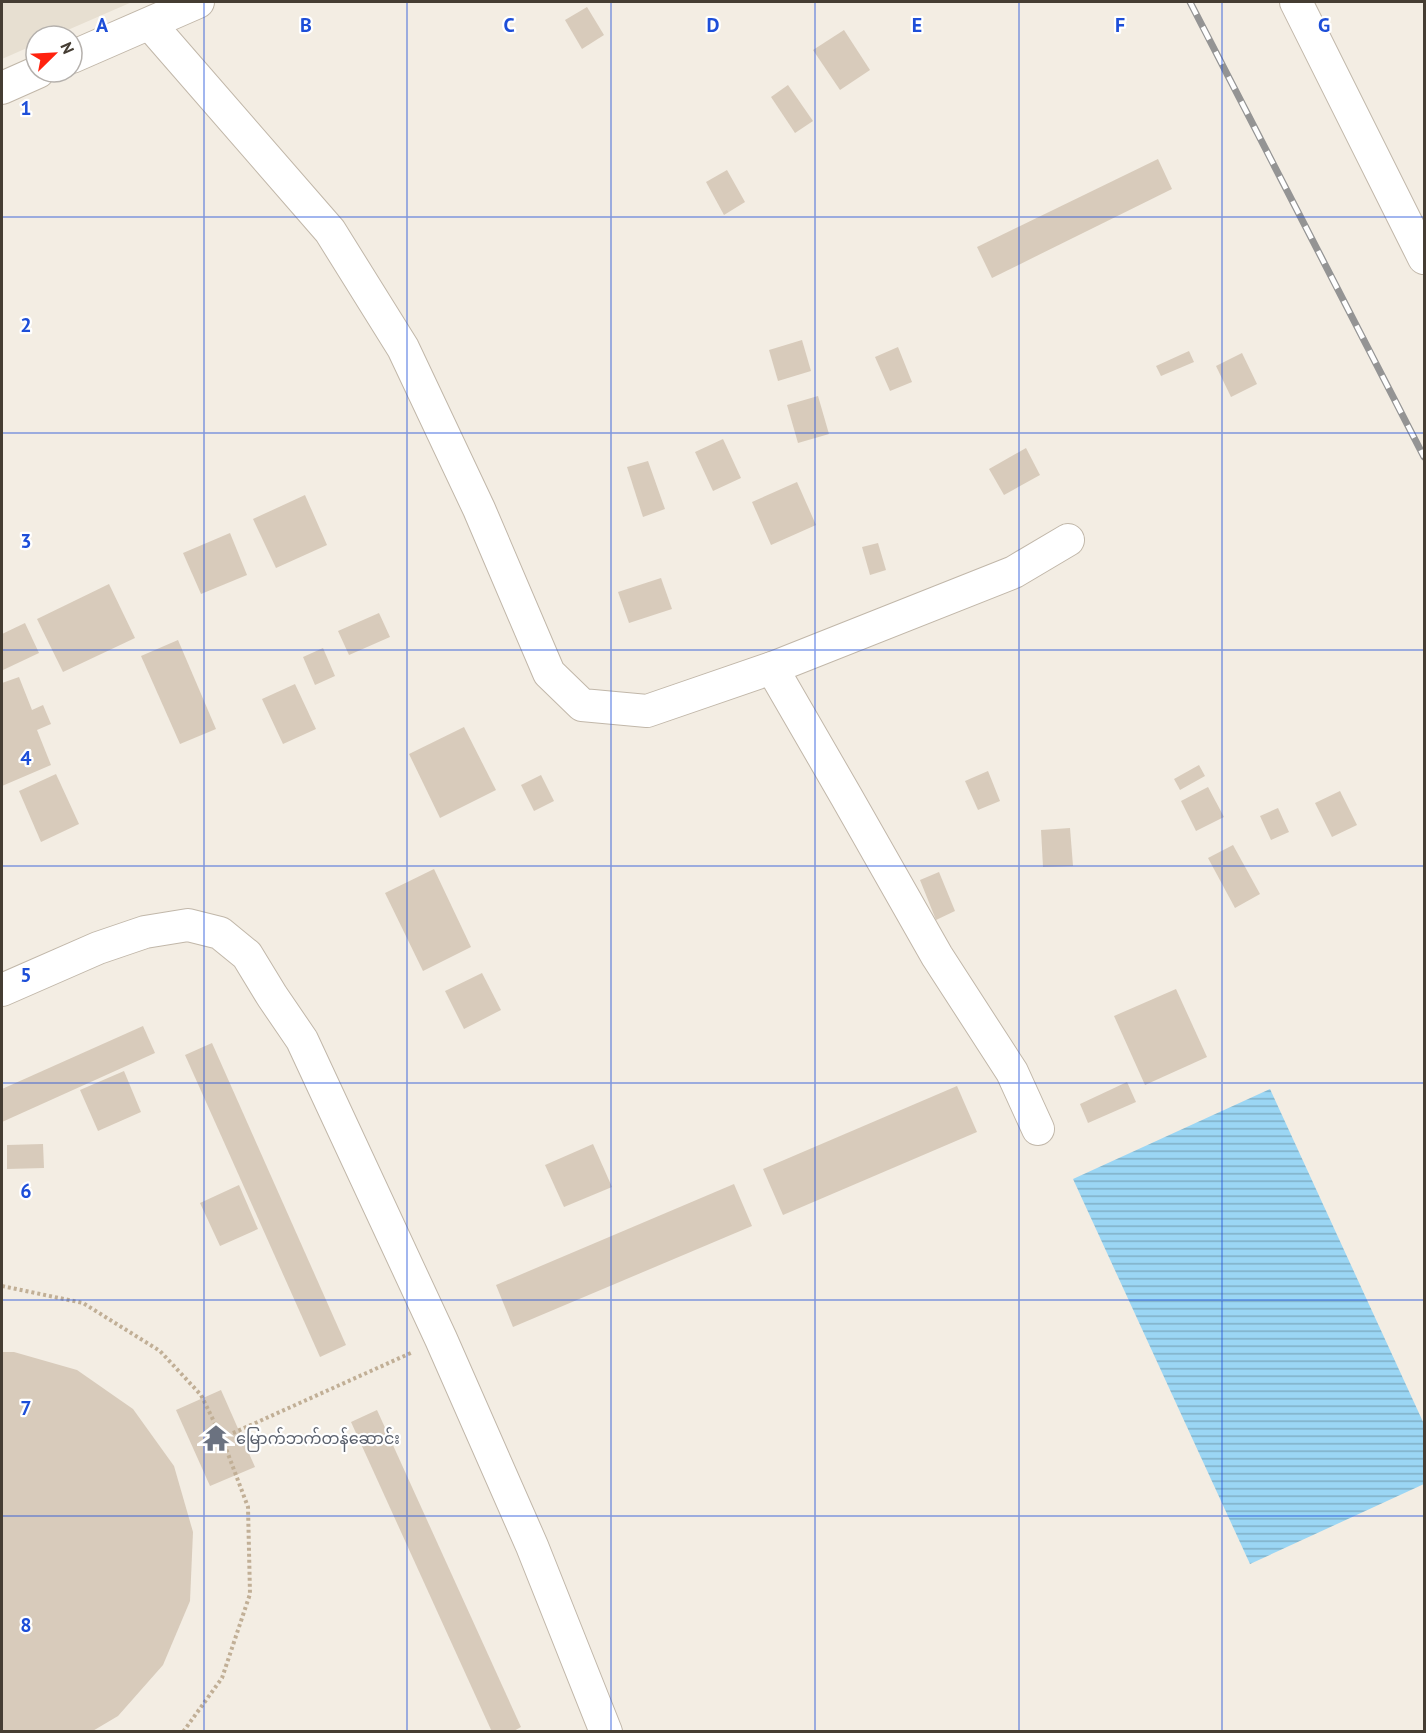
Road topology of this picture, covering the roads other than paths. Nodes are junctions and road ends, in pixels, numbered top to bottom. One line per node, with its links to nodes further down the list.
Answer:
1 (198, 2): 3 (street)
2 (1296, 2): 7 (street)
3 (150, 24): 4 (street); 9 (street)
4 (84, 52)
5 (24, 78): 6 (street)
6 (2, 88)
7 (1425, 258)
8 (1068, 540): 9 (street)
9 (772, 668): 11 (street)
10 (2, 990): 12 (street)
11 (1038, 1129)
12 (606, 1731)

